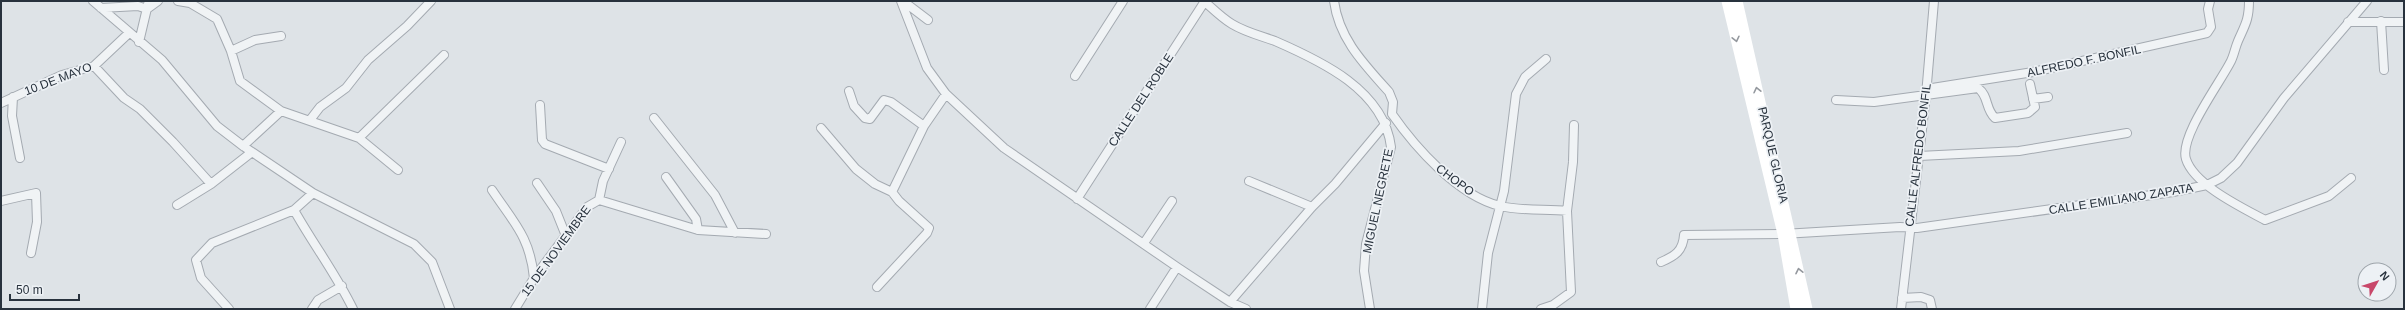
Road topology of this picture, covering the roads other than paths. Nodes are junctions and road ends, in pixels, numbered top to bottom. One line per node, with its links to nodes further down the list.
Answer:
1 (93, 1): 16 (street)
2 (158, 1): 15 (street)
3 (178, 1): 24 (street)
4 (431, 1): 43 (street)
5 (902, 1): 17 (street); 33 (street)
6 (1123, 1): 29 (street)
7 (1204, 1): 46 (street, MIGUEL NEGRETE); 66 (street, CALLE DEL ROBLE)
8 (1334, 1): 41 (street, CHOPO)
9 (1727, 1): 78 (main road, PARQUE GLORIA, one-way to 78)
10 (1736, 1): 78 (main road, PARQUE GLORIA, one-way to 10)
11 (1934, 1): 32 (street, CALLE ALFREDO BONFIL)
12 (2210, 1): 32 (street, ALFREDO F. BONFIL)
13 (2249, 1): 62 (street)
14 (2367, 1): 19 (street, CALLE EMILIANO ZAPATA)
15 (148, 5): 16 (street); 23 (street)
16 (101, 8): 21 (street)
17 (928, 20)
18 (2381, 21): 19 (street); 20 (street); 28 (street)
19 (2348, 22): 62 (street, CALLE EMILIANO ZAPATA)
20 (2404, 22)
21 (129, 33): 23 (street); 27 (street, 10 DE MAYO)
22 (281, 36): 24 (street)
23 (139, 42): 51 (street)
24 (231, 51): 40 (street)
25 (444, 55): 49 (street)
26 (1546, 59): 71 (street)
27 (94, 66): 34 (street, 10 DE MAYO); 61 (street)
28 (2384, 70)
29 (1075, 76)
30 (2030, 84): 36 (street)
31 (849, 91): 45 (street)
32 (1926, 92): 36 (street); 37 (street); 53 (street, CALLE ALFREDO BONFIL)
33 (946, 94): 45 (street); 66 (street)
34 (13, 97): 38 (street, 10 DE MAYO); 54 (street)
35 (2048, 97): 36 (street)
36 (2033, 99)
37 (1836, 100)
38 (1, 103)
39 (540, 105): 55 (street)
40 (281, 111): 43 (street); 51 (street)
41 (1392, 114): 46 (street); 71 (street, CHOPO)
42 (654, 118): 77 (street)
43 (310, 120): 49 (street)
44 (1574, 125): 74 (street)
45 (924, 126): 64 (street)
46 (1384, 126): 72 (street); 98 (street, MIGUEL NEGRETE)
47 (821, 128): 64 (street)
48 (2127, 133): 53 (street)
49 (359, 138): 56 (street)
50 (621, 142): 55 (street)
51 (243, 146): 52 (street)
52 (252, 152): 61 (street); 65 (street)
53 (1919, 156): 75 (street, CALLE ALFREDO BONFIL)
54 (20, 158)
55 (610, 169): 68 (street)
56 (398, 170)
57 (666, 177): 76 (street)
58 (2351, 178): 62 (street)
59 (1249, 181): 72 (street)
60 (537, 183): 80 (street)
61 (211, 184): 70 (street)
62 (2207, 185): 75 (street, CALLE EMILIANO ZAPATA)
63 (492, 190): 85 (street)
64 (892, 192): 87 (street)
65 (313, 193): 73 (street); 94 (street)
66 (1077, 199): 81 (street)
67 (1, 200): 82 (street)
68 (599, 200): 76 (street, 15 DE NOVIEMBRE); 80 (street, 15 DE NOVIEMBRE)
69 (1172, 201): 81 (street)
70 (178, 205)
71 (1500, 206): 74 (street, CHOPO); 99 (street)
72 (1312, 207): 89 (street)
73 (294, 210): 86 (street); 91 (street)
74 (1567, 211): 90 (street)
75 (1909, 227): 78 (street, CALLE EMILIANO ZAPATA); 88 (street, CALLE ALFREDO BONFIL)
76 (698, 230): 77 (street, 15 DE NOVIEMBRE)
77 (735, 233): 79 (street, 15 DE NOVIEMBRE)
78 (1787, 233): 83 (street, CALLE EMILIANO ZAPATA); 101 (main road, PARQUE GLORIA); 102 (main road, PARQUE GLORIA, one-way to 78)
79 (766, 234)
80 (566, 236): 85 (street, 15 DE NOVIEMBRE)
81 (1144, 243): 84 (street)
82 (31, 253)
83 (1661, 262)
84 (1177, 267): 89 (street); 96 (street)
85 (534, 278): 95 (street, 15 DE NOVIEMBRE)
86 (342, 286): 92 (street); 93 (street)
87 (877, 287)
88 (1902, 298): 103 (street, CALLE ALFREDO BONFIL); 104 (street)
89 (1230, 302): 97 (street)
90 (1553, 307): 100 (street)
91 (229, 309)
92 (312, 309)
93 (353, 309)
94 (450, 309)
95 (516, 309)
96 (1150, 309)
97 (1246, 309)
98 (1370, 309)
99 (1482, 309)
100 (1541, 309)
101 (1796, 309)
102 (1807, 309)
103 (1901, 309)
104 (1932, 309)

